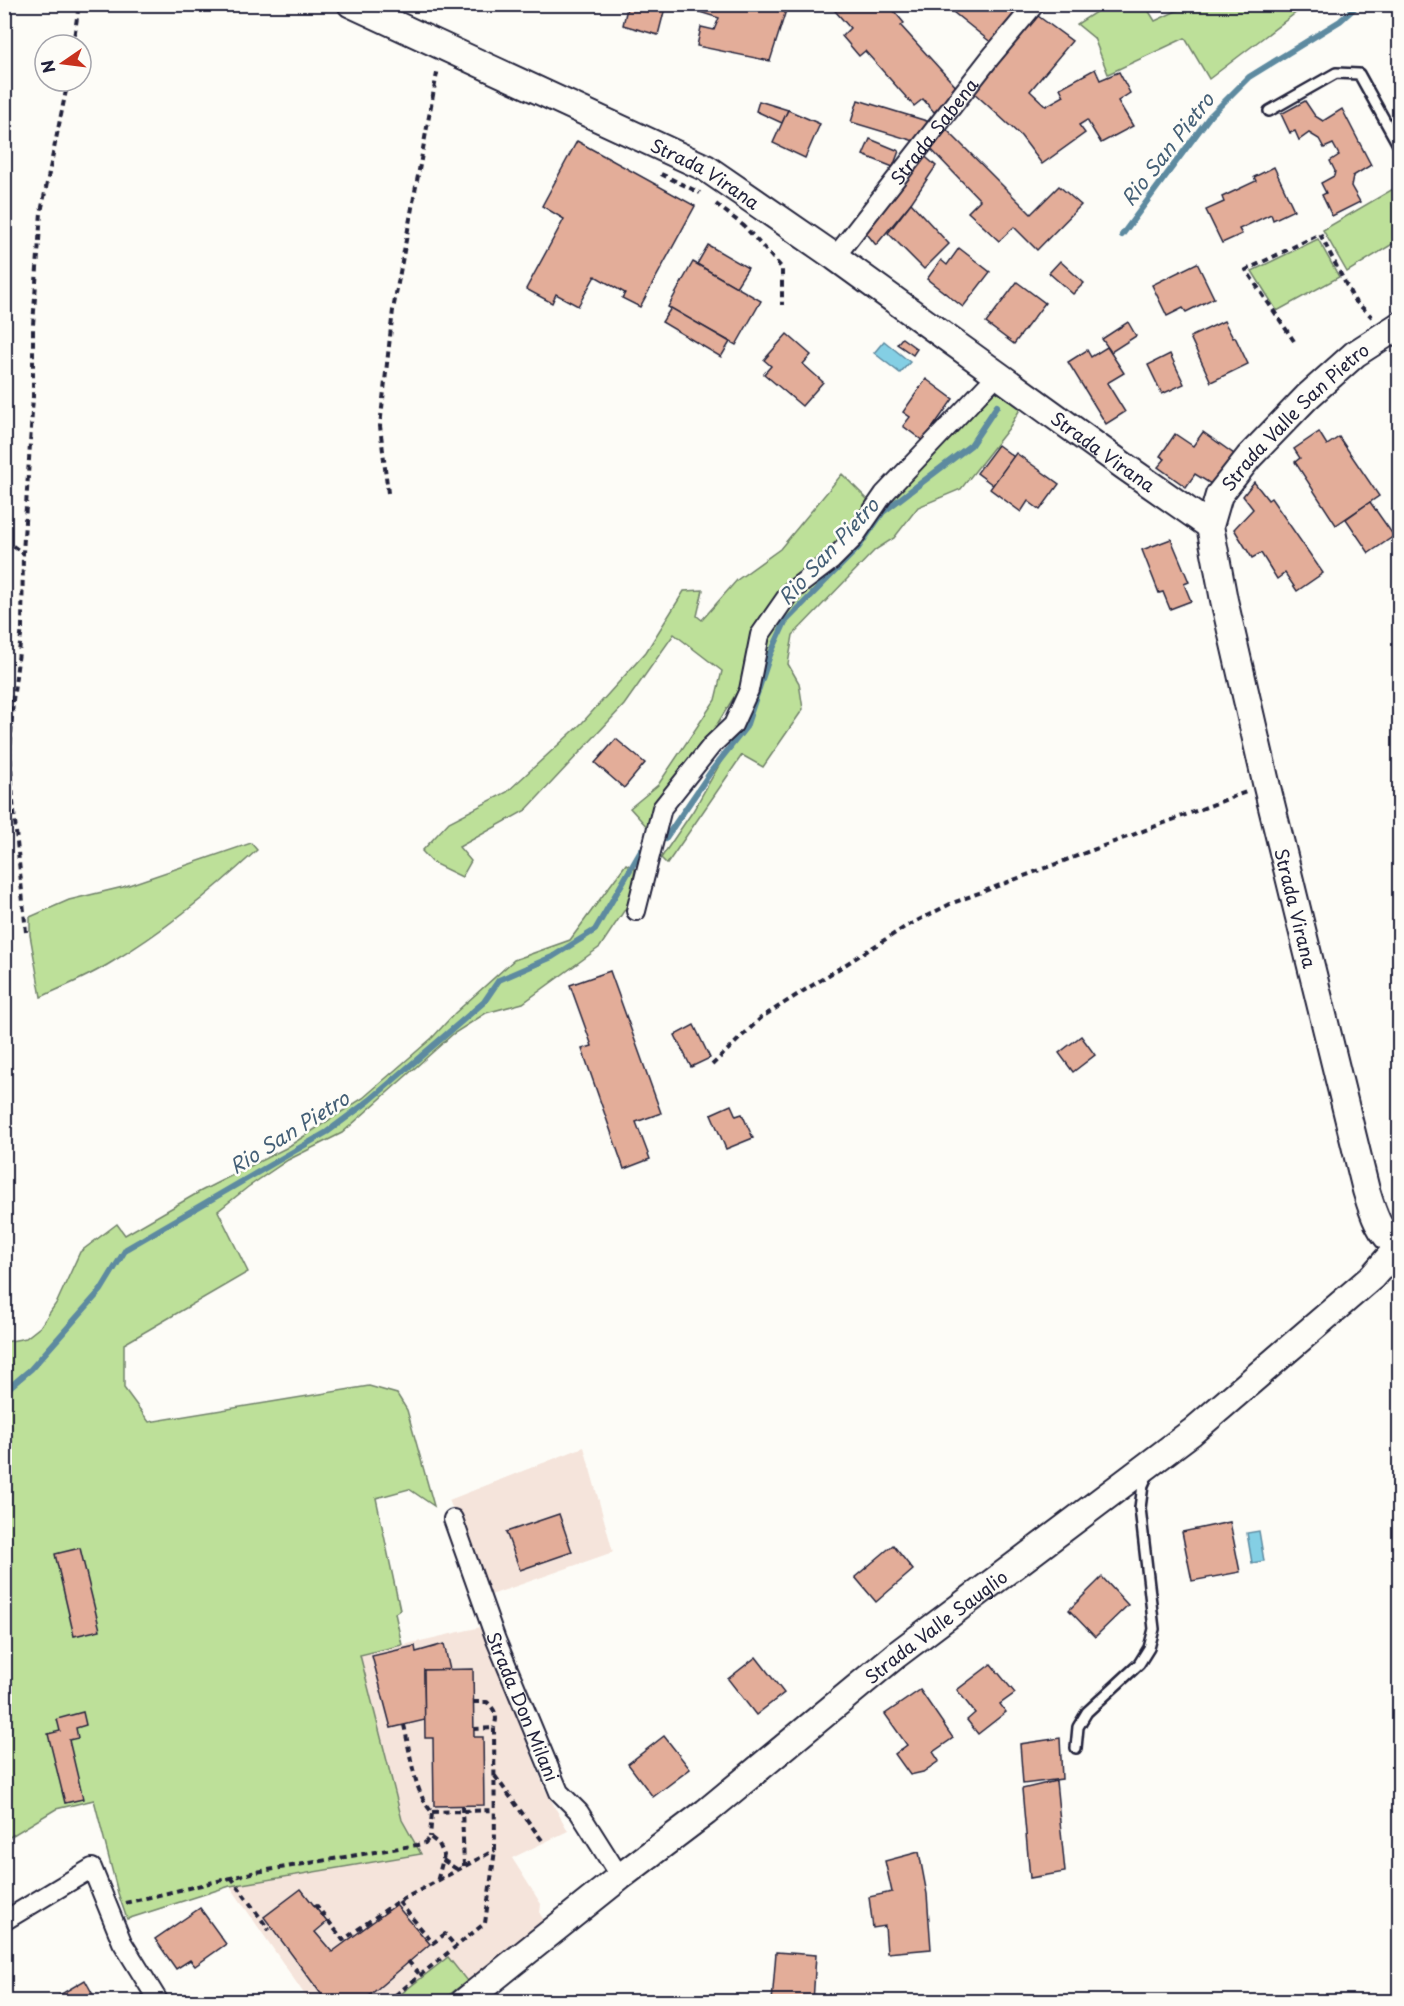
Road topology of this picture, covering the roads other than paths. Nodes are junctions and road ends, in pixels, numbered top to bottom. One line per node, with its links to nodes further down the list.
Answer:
1 (351, 4): 5 (street, Strada Virana)
2 (1035, 4): 5 (street, Strada Sabena)
3 (1269, 111): 4 (lane)
4 (1400, 148)
5 (835, 257): 7 (street, Strada Virana)
6 (1388, 323): 8 (street, Strada Valle San Pietro)
7 (998, 374): 8 (street, Strada Virana); 9 (street)
8 (1210, 526): 10 (street, Strada Virana)
9 (636, 911)
10 (1399, 1246): 11 (street, Strada Valle Sauglio)
11 (1154, 1460): 13 (lane); 14 (street, Strada Valle Sauglio)
12 (453, 1519): 14 (street, Strada Don Milani)
13 (1076, 1748)
14 (620, 1877): 17 (street, Strada Valle Sauglio)
15 (4, 1921): 16 (street)
16 (159, 2001)
17 (464, 2001)

